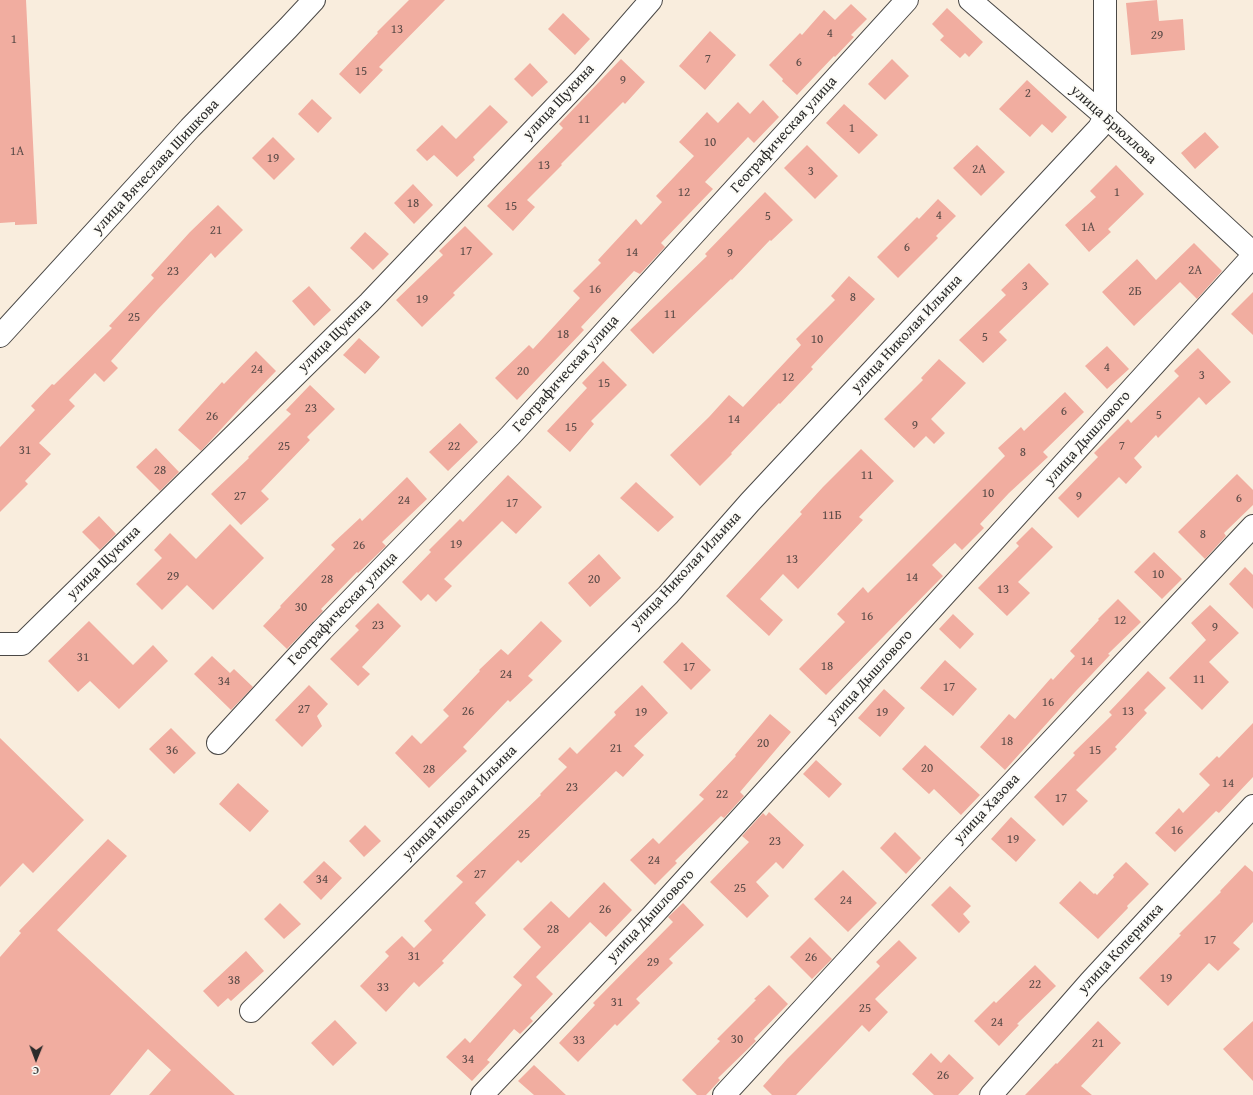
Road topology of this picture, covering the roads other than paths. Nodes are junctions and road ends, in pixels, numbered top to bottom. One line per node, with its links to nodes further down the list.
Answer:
1 (314, 0): 8 (street, улица Вячеслава Шишкова)
2 (651, 0): 10 (street, улица Щукина)
3 (907, 0): 11 (street, Географическая улица)
4 (970, 0): 6 (street, улица Брюллова)
5 (1105, 0): 6 (street)
6 (1105, 116): 7 (street, улица Брюллова); 13 (street, улица Николая Ильина)
7 (1253, 254): 14 (street, улица Дышлового)
8 (0, 336)
9 (1253, 526): 15 (street, улица Хазова)
10 (0, 644)
11 (218, 743)
12 (1253, 806): 16 (street, улица Коперника)
13 (251, 1011)
14 (482, 1095)
15 (724, 1095)
16 (991, 1095)

